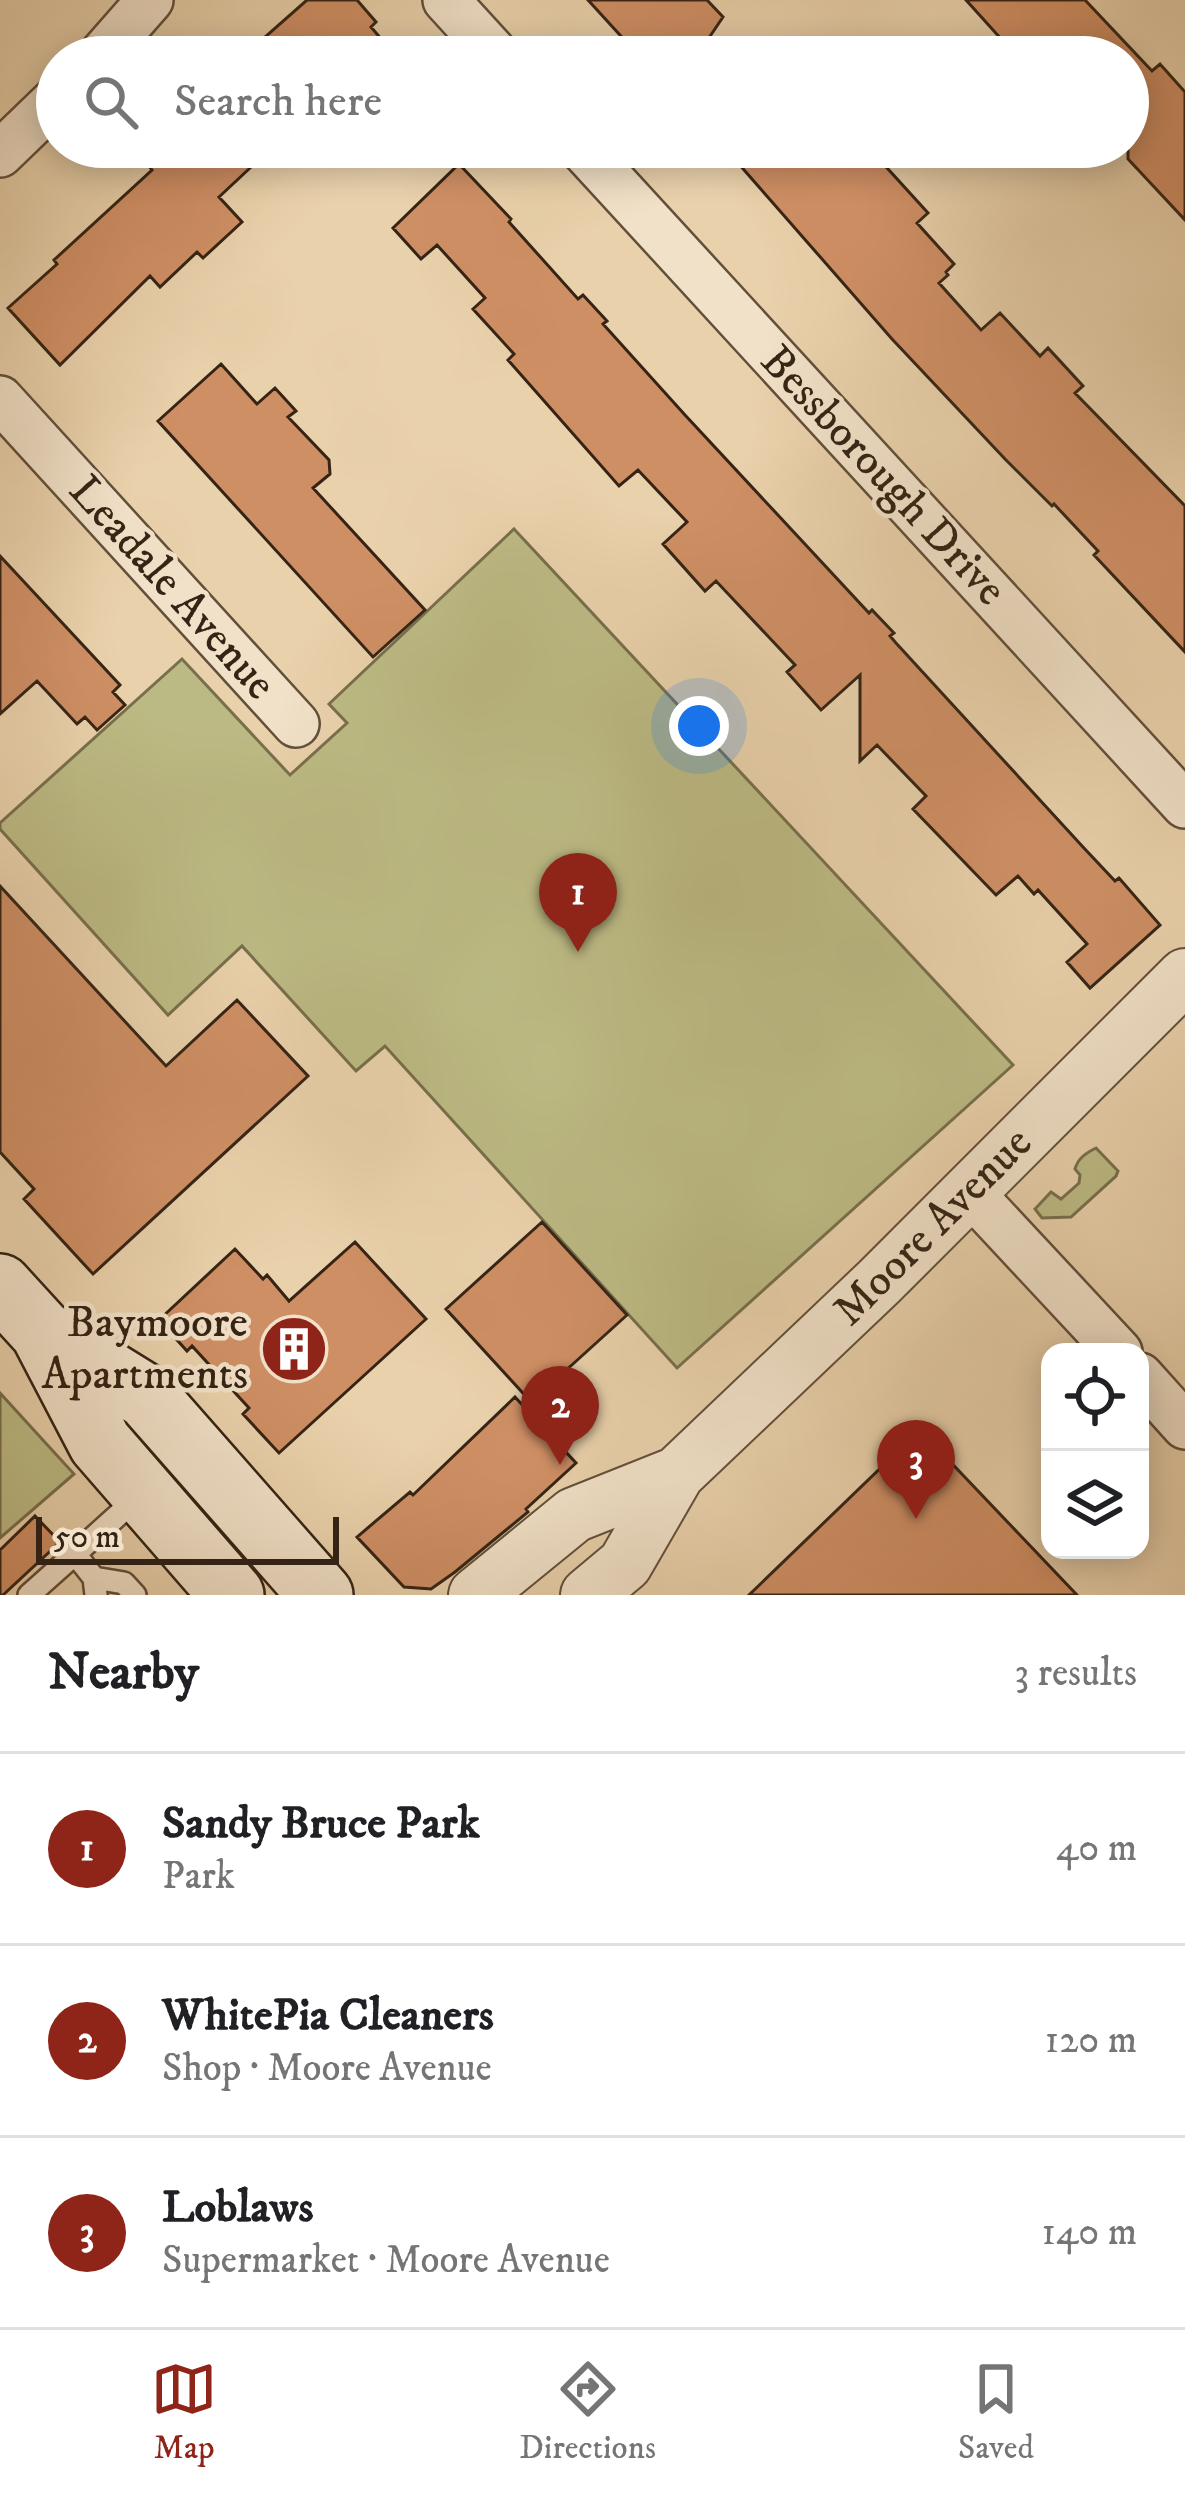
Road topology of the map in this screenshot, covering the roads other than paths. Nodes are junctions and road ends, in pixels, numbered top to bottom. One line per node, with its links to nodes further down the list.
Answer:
1 (150, 0): 3 (street)
2 (446, 0): 4 (street)
3 (118, 36)
4 (479, 36)
5 (36, 119): 6 (street)
6 (0, 154)
7 (600, 168): 10 (street, Bessborough Drive)
8 (0, 399): 9 (street, Leadale Avenue)
9 (296, 724)
10 (1185, 805)
11 (1185, 976): 12 (street, Moore Avenue)
12 (969, 1191): 15 (street); 18 (street, Moore Avenue)
13 (0, 1286): 14 (main road)
14 (42, 1332): 19 (main road); 25 (main road)
15 (1110, 1343)
16 (1149, 1386): 17 (street)
17 (1185, 1426)
18 (676, 1474): 26 (street, Moore Avenue); 27 (street, Moore Avenue)
19 (144, 1492): 20 (lane); 24 (main road)
20 (75, 1555): 21 (lane); 22 (lane)
21 (95, 1586): 23 (lane)
22 (28, 1595)
23 (135, 1595)
24 (232, 1595)
25 (321, 1595)
26 (476, 1595)
27 (588, 1595)

